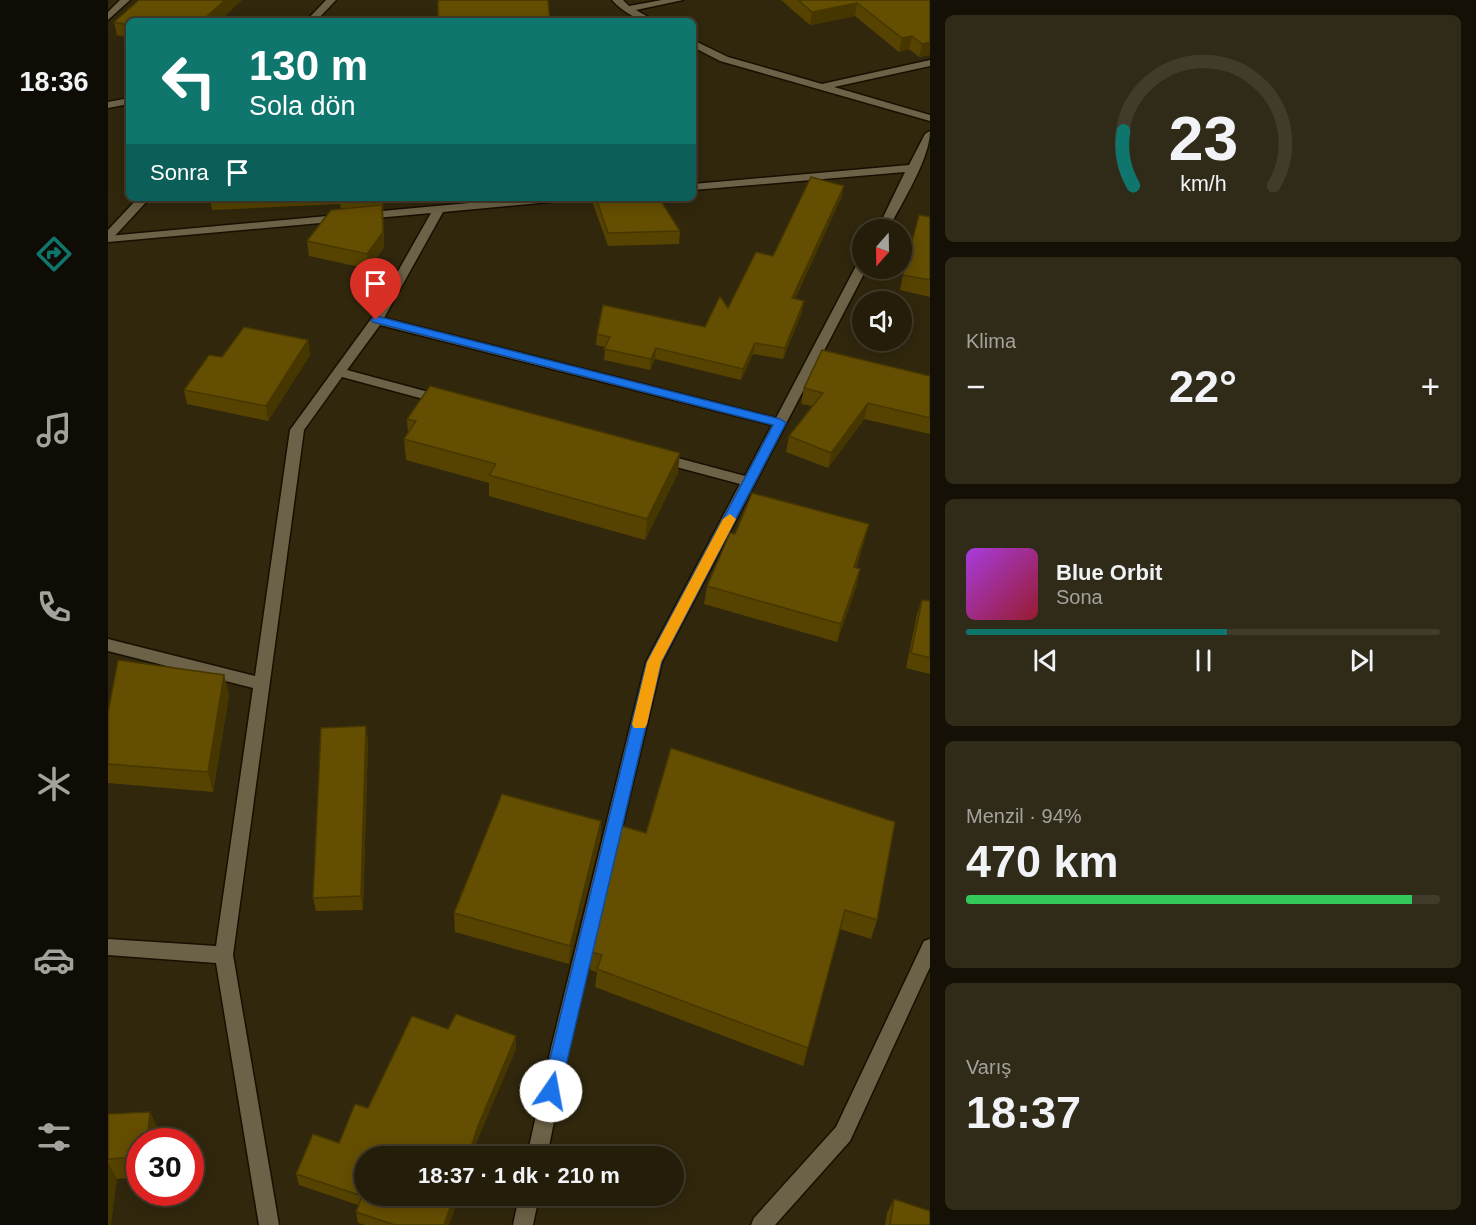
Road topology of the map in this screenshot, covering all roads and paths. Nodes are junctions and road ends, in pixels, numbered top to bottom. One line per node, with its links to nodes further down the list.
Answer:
1 (125, 0): 6 (street)
2 (331, 0): 7 (street)
3 (617, 0): 5 (street)
4 (678, 0): 5 (street)
5 (627, 9): 8 (street)
6 (108, 16)
7 (314, 18)
8 (644, 18)
9 (696, 46): 11 (street)
10 (930, 63): 11 (street)
11 (822, 87): 14 (street)
12 (126, 102): 13 (street)
13 (108, 105)
14 (930, 118)
15 (930, 135): 16 (street)
16 (915, 168): 17 (street); 21 (street)
17 (696, 187)
18 (141, 201): 22 (street)
19 (524, 201): 20 (street)
20 (440, 208): 22 (street); 24 (street)
21 (888, 219)
22 (108, 238)
23 (855, 279): 27 (street)
24 (376, 320): 25 (street); 27 (street)
25 (339, 372): 26 (street); 31 (street)
26 (453, 402)
27 (780, 423): 29 (street)
28 (646, 454): 29 (street)
29 (749, 482): 35 (street)
30 (108, 645): 31 (street)
31 (262, 684): 34 (street)
32 (108, 947): 34 (street)
33 (930, 947): 39 (street)
34 (224, 955): 37 (street)
35 (539, 1146)
36 (527, 1206): 38 (street)
37 (269, 1225)
38 (523, 1225)
39 (761, 1225)

